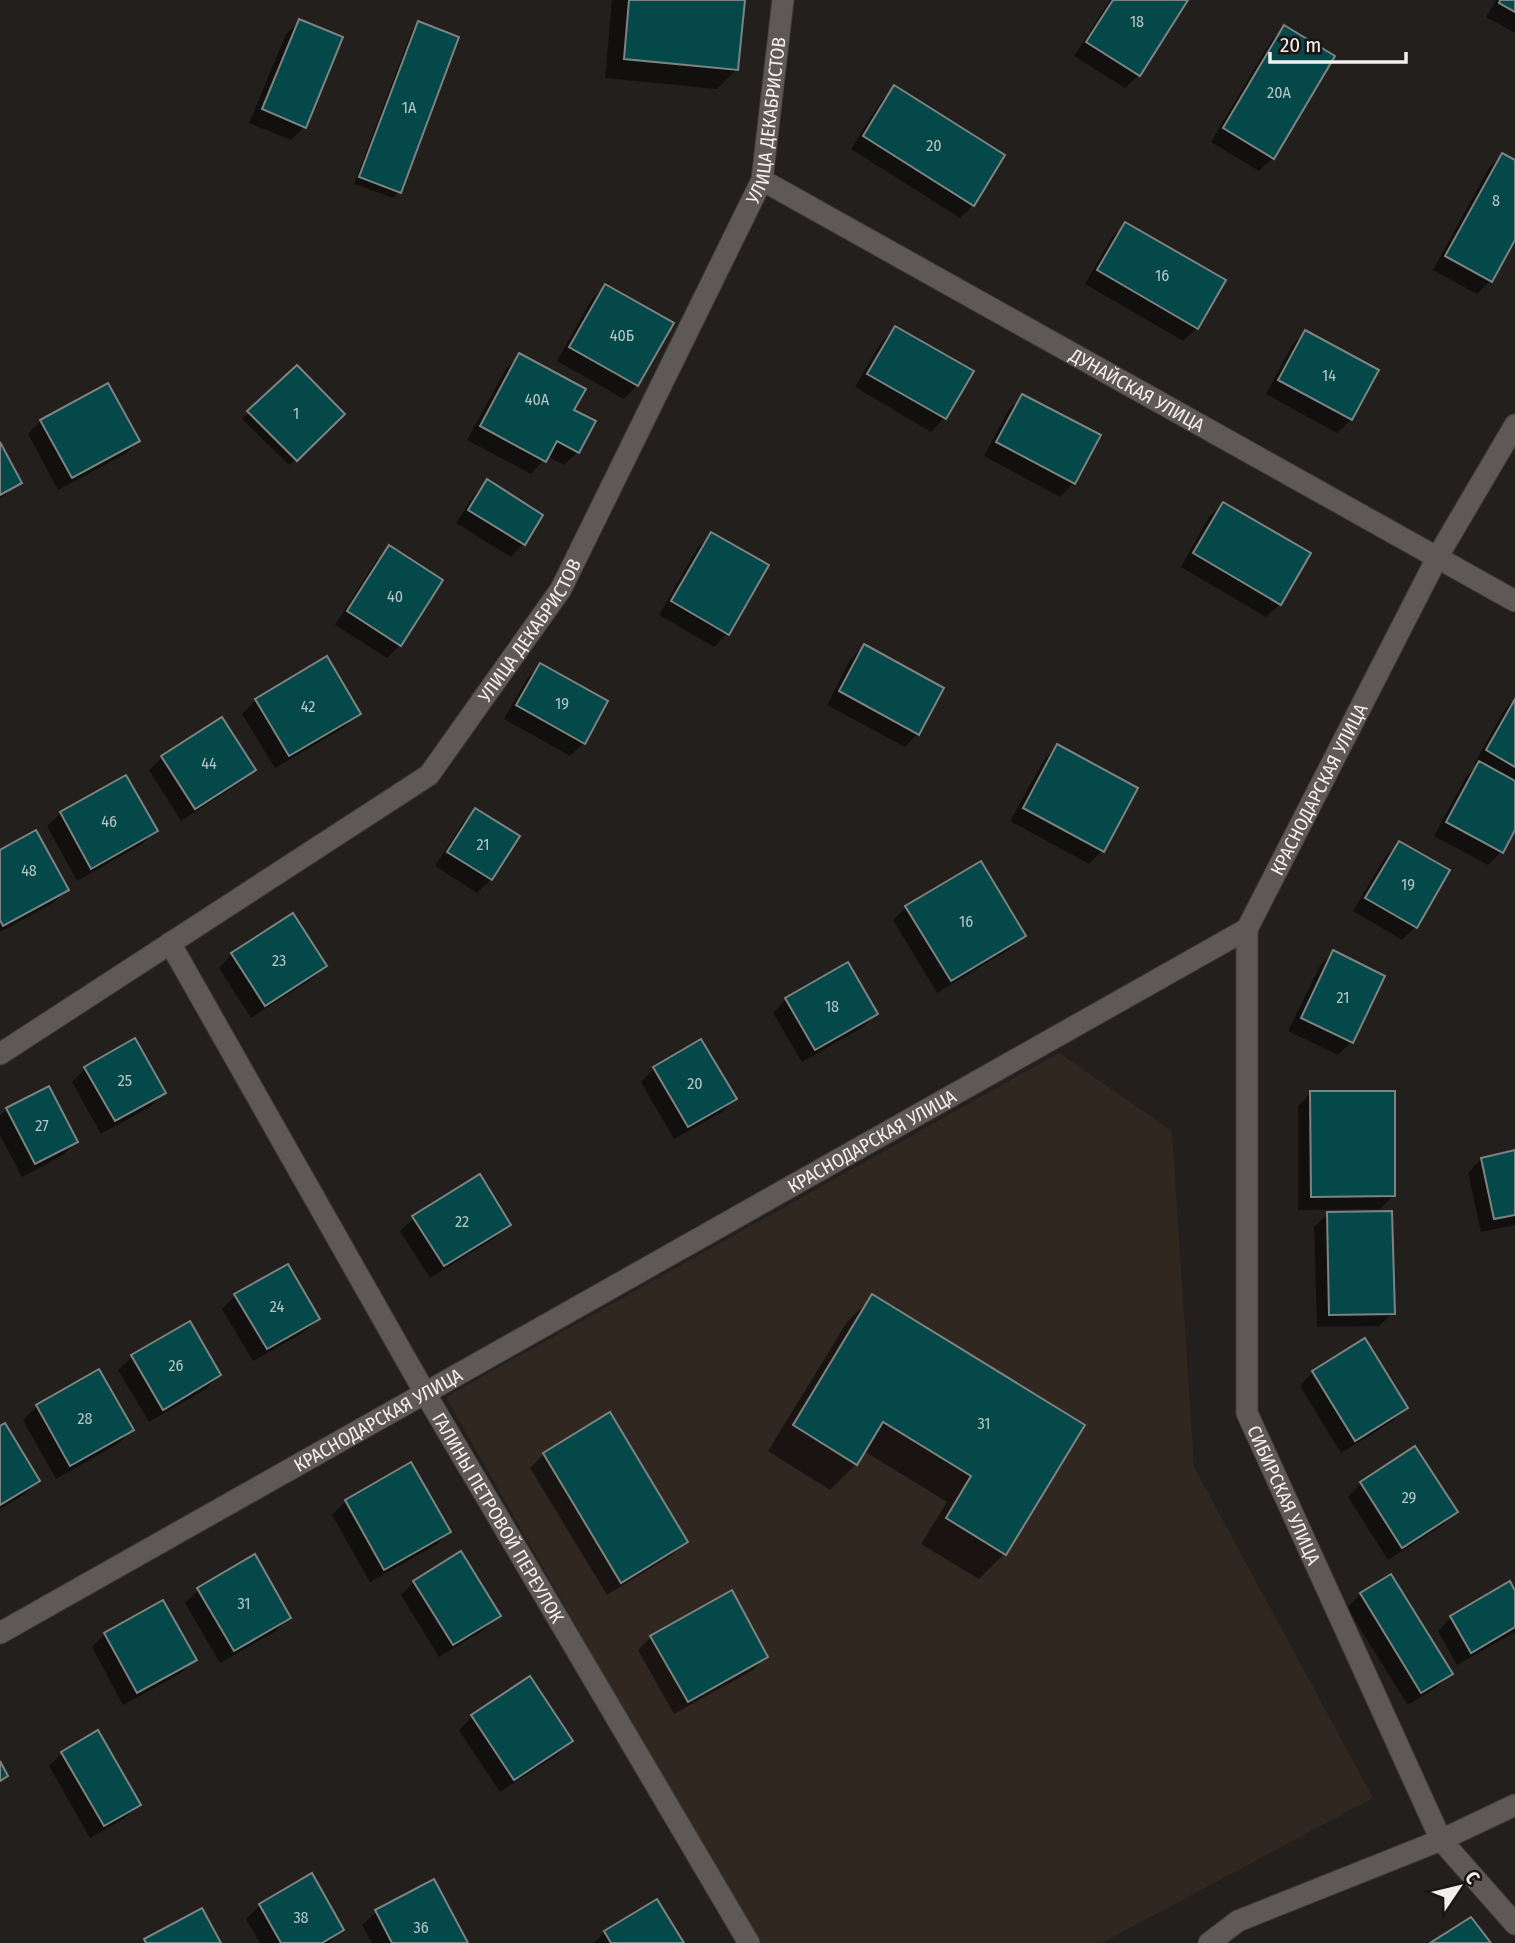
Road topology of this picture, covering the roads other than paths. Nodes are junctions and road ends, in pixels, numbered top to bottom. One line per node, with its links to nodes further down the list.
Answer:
1 (783, 0): 2 (street, УЛИЦА ДЕКАБРИСТОВ)
2 (762, 180): 4 (street, ДУНАЙСКАЯ УЛИЦА); 7 (street, УЛИЦА ДЕКАБРИСТОВ)
3 (1515, 425): 4 (street, КРАСНОДАРСКАЯ УЛИЦА)
4 (1438, 556): 5 (street, ДУНАЙСКАЯ УЛИЦА); 6 (street, КРАСНОДАРСКАЯ УЛИЦА)
5 (1515, 601)
6 (1247, 929): 9 (street, КРАСНОДАРСКАЯ УЛИЦА); 12 (street, СИБИРСКАЯ УЛИЦА)
7 (170, 943): 8 (street, УЛИЦА ДЕКАБРИСТОВ); 9 (street, ГАЛИНЫ ПЕТРОВОЙ ПЕРЕУЛОК)
8 (0, 1054)
9 (425, 1393): 10 (street, КРАСНОДАРСКАЯ УЛИЦА); 14 (street, ГАЛИНЫ ПЕТРОВОЙ ПЕРЕУЛОК)
10 (0, 1633)
11 (1515, 1805): 12 (street)
12 (1441, 1840): 13 (street, СИБИРСКАЯ УЛИЦА); 15 (street)
13 (1515, 1924)
14 (749, 1943)
15 (1209, 1943)

